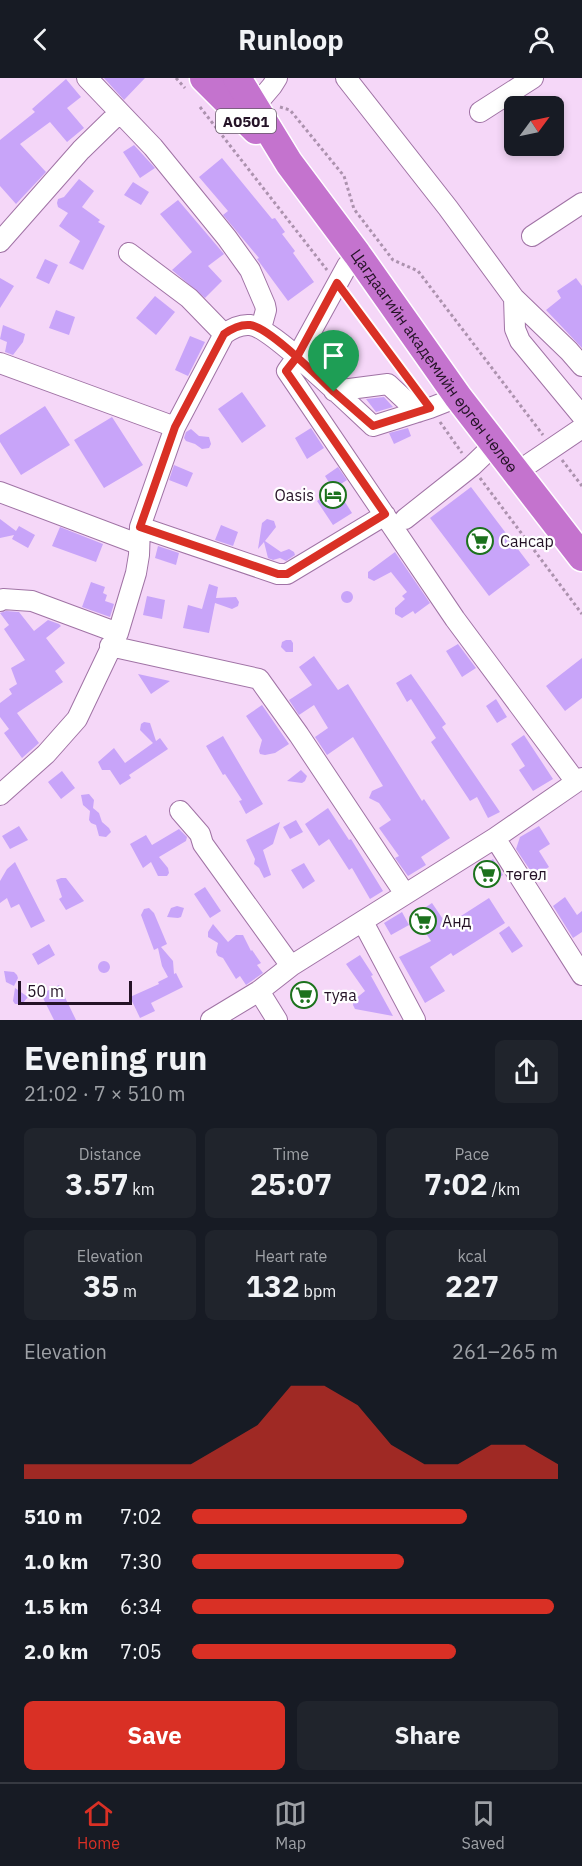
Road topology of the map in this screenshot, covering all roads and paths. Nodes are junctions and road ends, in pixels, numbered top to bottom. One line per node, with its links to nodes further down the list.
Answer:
1 (87, 78): 9 (street)
2 (176, 78): 7 (path)
3 (237, 78): 6 (highway, Цагдаагийн академийн өргөн чөлөө / A0501)
4 (346, 78): 17 (street)
5 (533, 78): 8 (street)
6 (270, 89): 10 (highway, Цагдаагийн академийн өргөн чөлөө / A0501); 30 (path)
7 (197, 92): 10 (highway, Цагдаагийн академийн өргөн чөлөө / A0501); 16 (path)
8 (480, 112)
9 (119, 113): 12 (street); 18 (street)
10 (289, 163): 15 (highway, Цагдаагийн академийн өргөн чөлөө / A0501)
11 (582, 203): 13 (street)
12 (3, 231)
13 (532, 236)
14 (129, 253): 19 (street)
15 (357, 254): 16 (street); 24 (highway, Цагдаагийн академийн өргөн чөлөө / A0501)
16 (337, 283): 20 (street); 25 (path)
17 (514, 298): 22 (street); 26 (street)
18 (261, 328): 19 (street); 20 (street)
19 (224, 334): 27 (street)
20 (297, 357): 23 (street); 35 (street)
21 (0, 363): 27 (street)
22 (582, 366)
23 (334, 392): 25 (street); 25 (street)
24 (458, 397): 25 (street); 29 (highway, Цагдаагийн академийн өргөн чөлөө / A0501)
25 (424, 410): 31 (path)
26 (582, 416)
27 (175, 427): 37 (street)
28 (582, 428): 30 (street)
29 (495, 444): 31 (street); 32 (highway, Цагдаагийн академийн өргөн чөлөө / A0501)
30 (553, 448): 32 (street); 33 (path)
31 (471, 466): 36 (street); 40 (path)
32 (517, 472): 38 (highway, Цагдаагийн академийн өргөн чөлөө / A0501)
33 (582, 486)
34 (0, 492): 37 (street)
35 (385, 514): 37 (street); 42 (street)
36 (405, 519)
37 (139, 535): 41 (street)
38 (582, 557)
39 (0, 601): 41 (street)
40 (582, 614)
41 (114, 640): 43 (street); 46 (street)
42 (579, 780): 45 (street)
43 (0, 795)
44 (180, 811): 48 (street)
45 (495, 838): 46 (street); 49 (street)
46 (405, 894): 47 (street)
47 (363, 922): 48 (street); 53 (street)
48 (291, 966): 50 (street)
49 (582, 975)
50 (259, 991): 51 (street); 52 (street)
51 (211, 1020)
52 (277, 1020)
53 (415, 1020)

